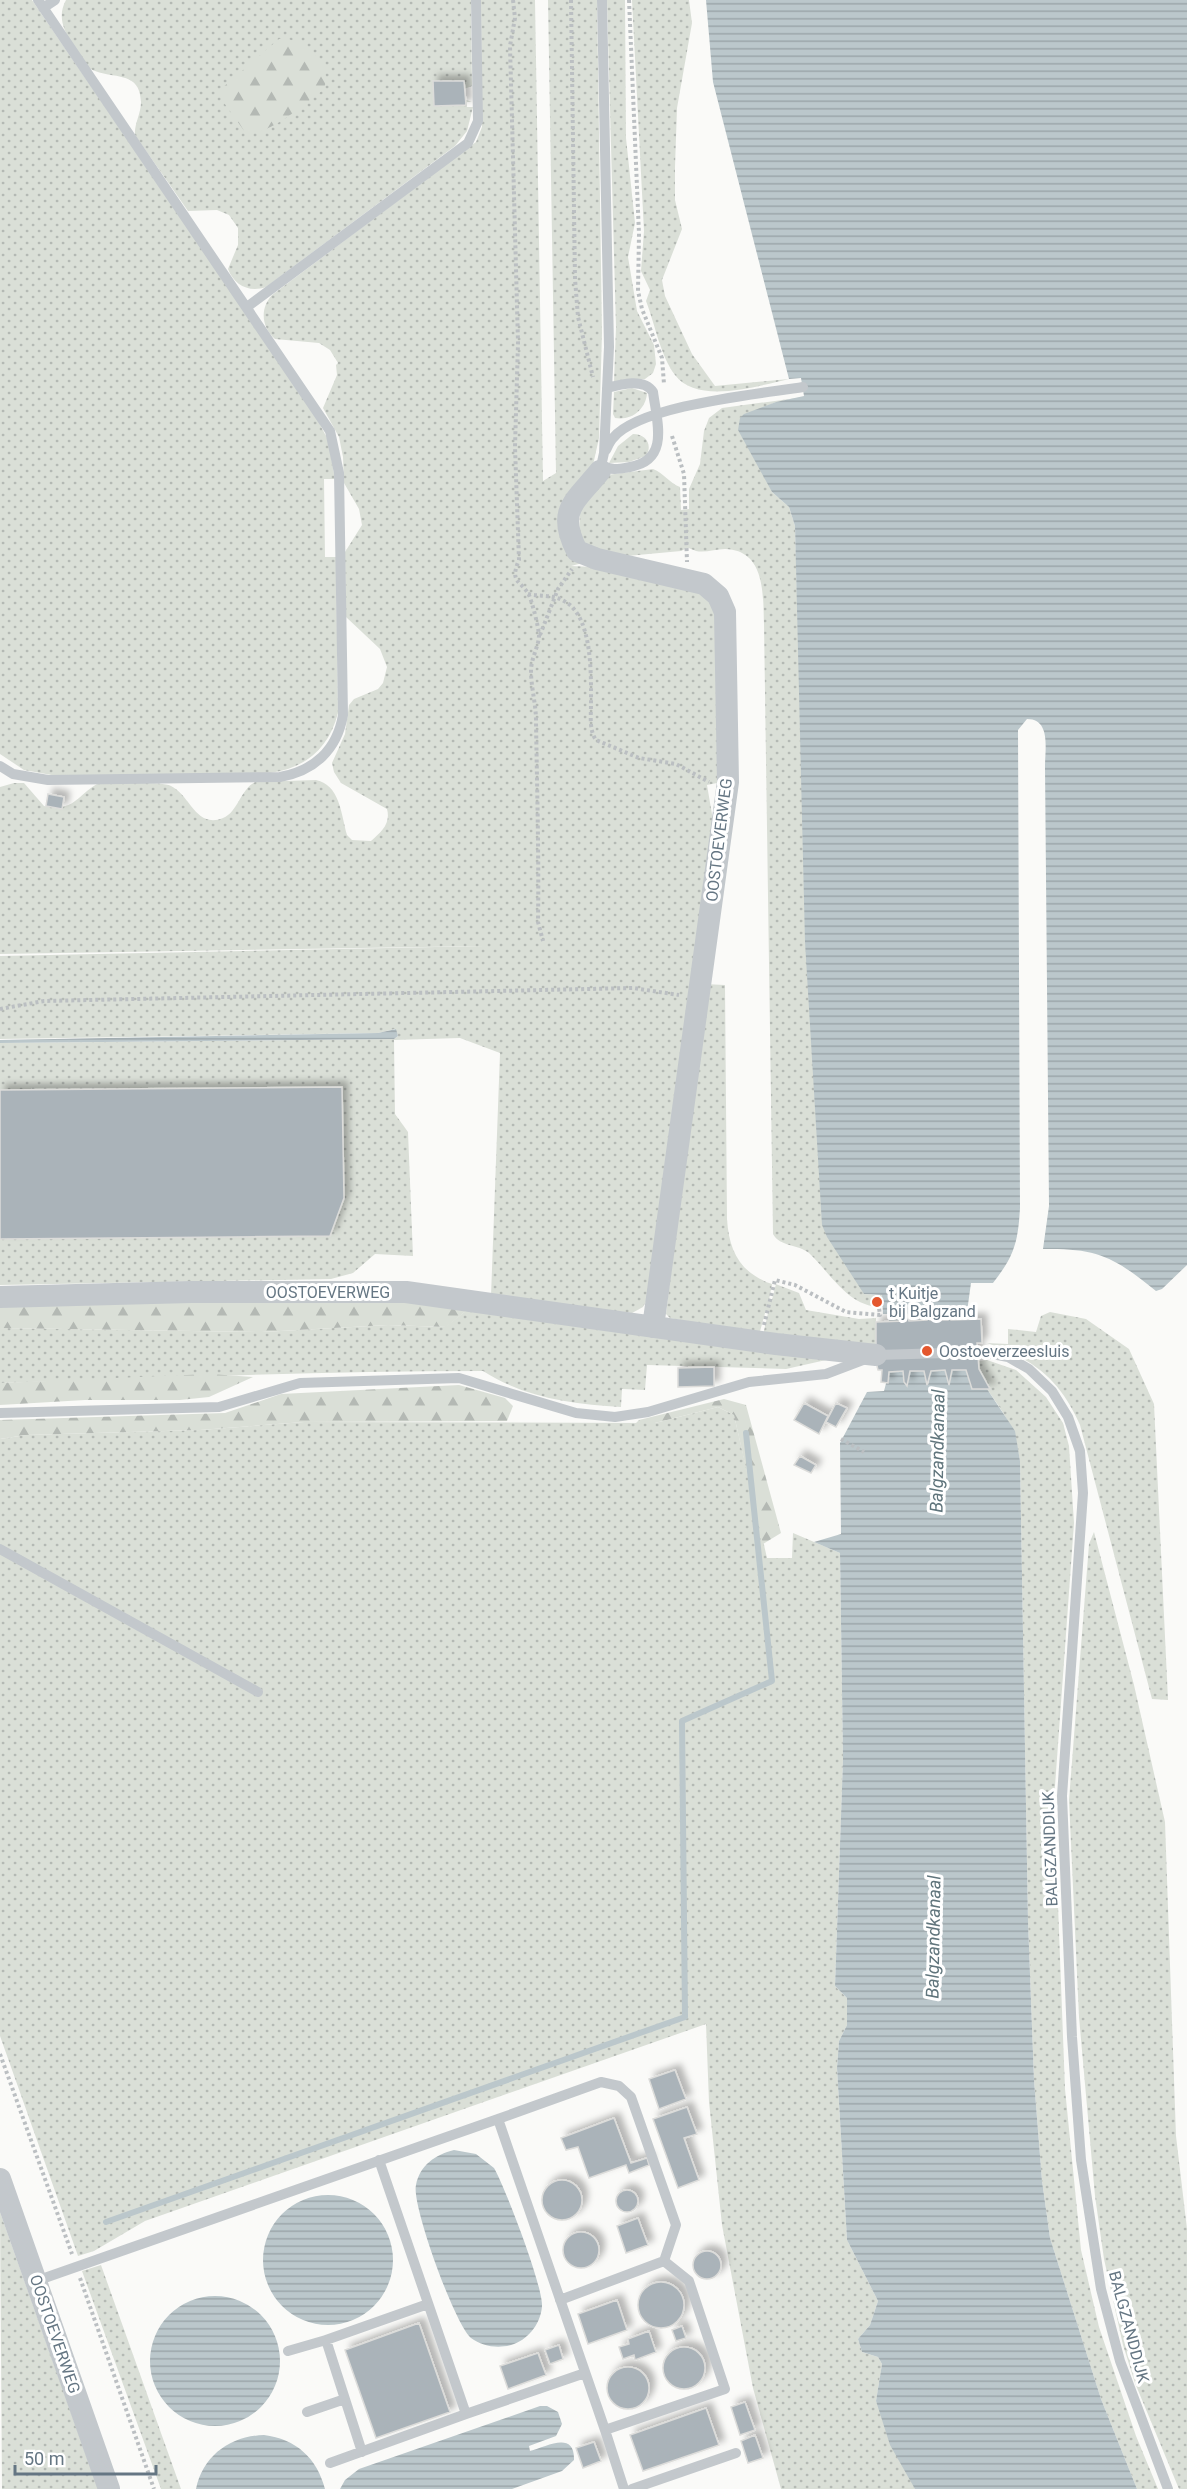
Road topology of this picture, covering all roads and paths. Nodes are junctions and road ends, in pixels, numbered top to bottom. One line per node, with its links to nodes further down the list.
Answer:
1 (55, 0): 7 (lane)
2 (476, 0): 8 (lane)
3 (513, 0): 15 (path)
4 (571, 0): 10 (path)
5 (602, 0): 10 (lane)
6 (629, 0): 11 (path)
7 (41, 4): 8 (lane)
8 (247, 307): 18 (lane)
9 (803, 387): 11 (lane)
10 (607, 388): 11 (lane); 12 (lane)
11 (656, 415): 12 (lane); 12 (lane); 14 (path)
12 (602, 463): 13 (street, OOSTOEVERWEG)
13 (597, 559): 14 (street, OOSTOEVERWEG); 16 (path)
14 (688, 580): 21 (street, OOSTOEVERWEG)
15 (528, 594): 16 (path); 17 (path)
16 (555, 597): 17 (path); 19 (path)
17 (539, 637): 20 (path)
18 (0, 766)
19 (712, 784)
20 (543, 941)
21 (697, 999): 22 (path); 26 (street, OOSTOEVERWEG)
22 (0, 1009)
23 (0, 1297): 26 (street, OOSTOEVERWEG)
24 (878, 1301): 25 (path)
25 (767, 1313)
26 (653, 1327): 27 (street, OOSTOEVERWEG)
27 (876, 1355): 28 (lane, BALGZANDDIJK); 53 (lane, BALGZANDDIJK)
28 (0, 1413)
29 (841, 1439): 30 (path)
30 (864, 1452)
31 (0, 1549): 32 (lane)
32 (258, 1692)
33 (498, 2119): 34 (lane); 36 (lane); 38 (lane)
34 (379, 2160): 37 (lane); 39 (lane)
35 (0, 2179): 37 (street, OOSTOEVERWEG)
36 (664, 2261): 38 (lane); 46 (lane)
37 (36, 2281): 50 (street, OOSTOEVERWEG)
38 (560, 2300): 42 (lane)
39 (428, 2304): 40 (lane); 45 (lane)
40 (326, 2340): 41 (lane); 43 (lane)
41 (288, 2351)
42 (585, 2373): 45 (lane); 46 (lane)
43 (345, 2399): 44 (lane); 47 (lane)
44 (307, 2412)
45 (466, 2414): 47 (lane)
46 (605, 2430): 51 (lane)
47 (362, 2452): 49 (lane)
48 (736, 2453): 52 (lane)
49 (330, 2463)
50 (109, 2489)
51 (624, 2489)
52 (632, 2489)
53 (1168, 2489)

